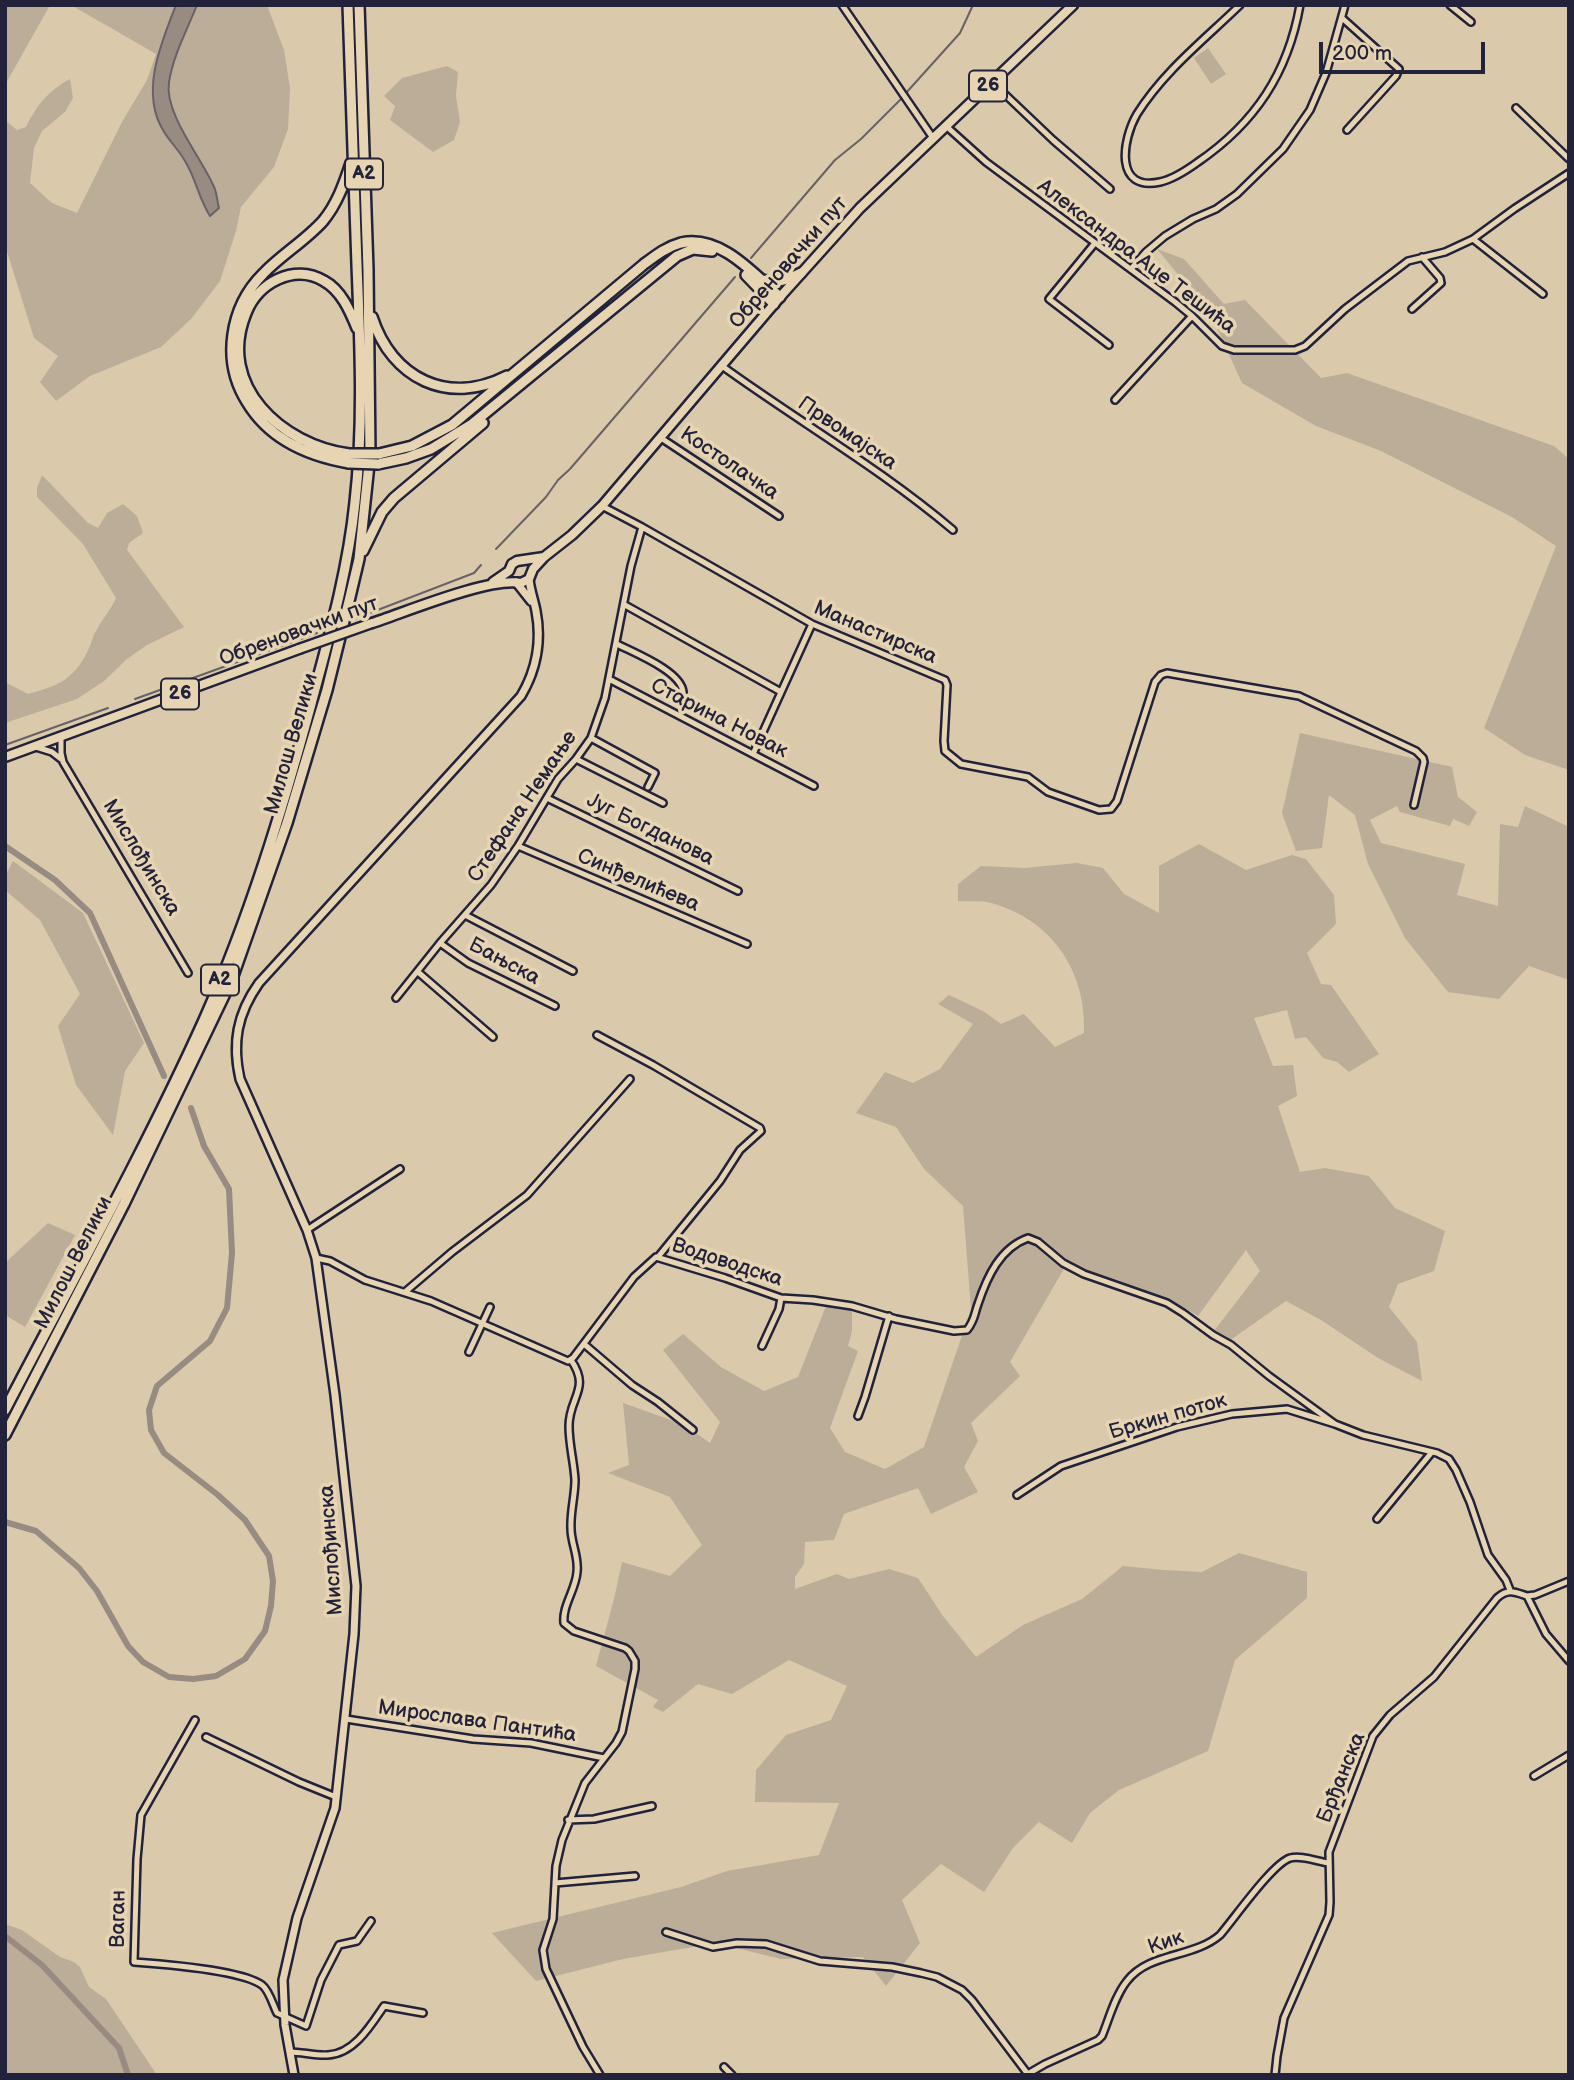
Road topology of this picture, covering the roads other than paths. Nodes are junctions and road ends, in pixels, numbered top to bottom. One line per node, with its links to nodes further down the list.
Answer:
1 (348, 5): 16 (highway, Милош Велики / A2)
2 (359, 5): 28 (highway, Милош Велики / A2)
3 (842, 5): 15 (street)
4 (1240, 5): 5 (street)
5 (1300, 5)
6 (1345, 5): 9 (street)
7 (1450, 5): 10 (street)
8 (1072, 6): 11 (main road, Обреновачки пут / 26)
9 (1342, 18): 14 (street); 23 (street)
10 (1471, 22)
11 (992, 82): 13 (main road, Обреновачки пут / 26); 19 (street)
12 (1516, 108): 17 (street)
13 (946, 126): 15 (main road, Обреновачки пут / 26); 21 (street, Александра Аце Тешића)
14 (1347, 130)
15 (933, 138): 24 (main road, Обреновачки пут / 26)
16 (353, 159): 31 (highway, Милош Велики / A2); 38 (highway)
17 (1569, 159)
18 (1569, 173): 20 (street, Александра Аце Тешића)
19 (1110, 189)
20 (1473, 239): 22 (street, Александра Аце Тешића); 26 (street)
21 (1095, 243): 23 (street, Александра Аце Тешића); 32 (street)
22 (1422, 257): 29 (street); 30 (street, Александра Аце Тешића)
23 (1131, 269): 30 (street, Александра Аце Тешића)
24 (801, 273): 25 (highway); 27 (main road, Обреновачки пут / 26)
25 (760, 279): 27 (highway); 34 (highway)
26 (1543, 294)
27 (777, 301): 33 (main road, Обреновачки пут / 26); 35 (highway)
28 (369, 305): 34 (highway); 45 (highway, Милош Велики / A2)
29 (1412, 309)
30 (1192, 316): 36 (street)
31 (359, 333): 38 (highway); 97 (highway, Милош Велики / A2)
32 (1109, 345)
33 (722, 366): 37 (main road, Обреновачки пут / 26); 43 (street, Првомајска)
34 (522, 367): 39 (highway)
35 (510, 394): 39 (highway); 45 (highway)
36 (1115, 400)
37 (661, 438): 40 (main road, Обреновачки пут / 26); 41 (street, Костолачка)
38 (349, 458): 39 (highway, bridge)
39 (378, 459)
40 (602, 506): 42 (street, Манастирска); 44 (main road, Обреновачки пут / 26)
41 (779, 516)
42 (642, 527): 51 (street, Стефана Немање); 53 (street, Манастирска)
43 (953, 530)
44 (544, 557): 46 (main road, Обреновачки пут / 26); 48 (main road, Обреновачки пут / 26)
45 (359, 559): 101 (highway, Милош Велики / A2)
46 (523, 561): 47 (main road, 26); 48 (main road)
47 (509, 571): 49 (main road); 50 (main road, Обреновачки пут / 26)
48 (530, 575): 49 (main road, 26); 52 (main road, Мислођинска)
49 (515, 581): 50 (main road, Обреновачки пут / 26); 52 (main road)
50 (487, 586): 58 (main road, Обреновачки пут / 26, bridge)
51 (625, 606): 54 (street, Стефана Немање); 57 (street)
52 (535, 607): 84 (main road, Мислођинска)
53 (811, 624): 57 (street); 69 (street, Манастирска)
54 (617, 644): 55 (street, Стефана Немање); 56 (street)
55 (609, 679): 59 (street, Стефана Немање); 61 (street, Старина Новак)
56 (683, 692)
57 (781, 692): 61 (street)
58 (61, 738): 60 (main road, Обреновачки пут / 26); 64 (street, Мислођинска)
59 (591, 738): 63 (street, Стефана Немање); 66 (street)
60 (36, 747): 62 (main road, Обреновачки пут / 26); 64 (street)
61 (752, 754): 65 (street, Старина Новак)
62 (5, 757)
63 (576, 760): 67 (street, Стефана Немање); 68 (street)
64 (63, 762): 77 (street, Мислођинска)
65 (814, 786)
66 (648, 787)
67 (547, 798): 70 (street, Стефана Немање); 71 (street, Југ Богданова)
68 (663, 803)
69 (1414, 805)
70 (518, 846): 72 (street, Стефана Немање); 74 (street, Синђелићева)
71 (738, 891)
72 (465, 915): 73 (street, Стефана Немање); 75 (street)
73 (440, 943): 76 (street, Стефана Немање); 79 (street, Бањска)
74 (747, 944)
75 (573, 971)
76 (418, 972): 78 (street, Стефана Немање); 81 (street)
77 (188, 973)
78 (396, 998)
79 (555, 1006)
80 (597, 1035): 86 (street)
81 (493, 1037)
82 (630, 1079): 88 (street)
83 (400, 1169): 84 (street)
84 (307, 1230): 87 (main road, Мислођинска)
85 (1052, 1254): 91 (street, Водоводска); 99 (street, Бркин поток)
86 (658, 1257): 89 (street, Водоводска); 93 (street, Водоводска)
87 (316, 1258): 88 (street); 109 (main road, Мислођинска)
88 (405, 1292): 92 (street)
89 (781, 1298): 91 (street, Водоводска); 94 (street)
90 (490, 1307): 92 (street)
91 (889, 1316): 98 (street)
92 (481, 1323): 95 (street); 96 (street)
93 (584, 1344): 96 (street, Водоводска); 100 (street)
94 (762, 1346)
95 (469, 1352)
96 (570, 1360): 113 (street)
97 (5, 1410)
98 (858, 1416)
99 (1335, 1423): 102 (street, Бркин поток); 103 (street, Бркин поток)
100 (693, 1430)
101 (5, 1435)
102 (1432, 1452): 104 (street); 106 (street, Бркин поток)
103 (1017, 1495)
104 (1377, 1519)
105 (1569, 1581): 107 (street)
106 (1510, 1590): 107 (street); 118 (street, Брђанска)
107 (1527, 1596): 108 (street)
108 (1569, 1661)
109 (346, 1719): 113 (street, Мирослава Пантића); 115 (main road, Мислођинска)
110 (195, 1720): 124 (street, Ваган)
111 (206, 1737): 115 (street)
112 (1569, 1755): 114 (street)
113 (604, 1758): 117 (street)
114 (1534, 1776)
115 (337, 1797): 124 (main road, Мислођинска)
116 (652, 1806): 117 (street)
117 (568, 1820): 120 (street)
118 (1328, 1863): 127 (street, Кик); 131 (street, Брђанска)
119 (635, 1877): 120 (street)
120 (555, 1883): 129 (street)
121 (371, 1921): 124 (street)
122 (666, 1932): 127 (street)
123 (423, 2012): 125 (street)
124 (284, 2018): 125 (main road, Мислођинска)
125 (289, 2052): 128 (main road, Мислођинска)
126 (724, 2067): 130 (street)
127 (1027, 2074)
128 (294, 2075)
129 (600, 2075)
130 (732, 2075)
131 (1275, 2075)

